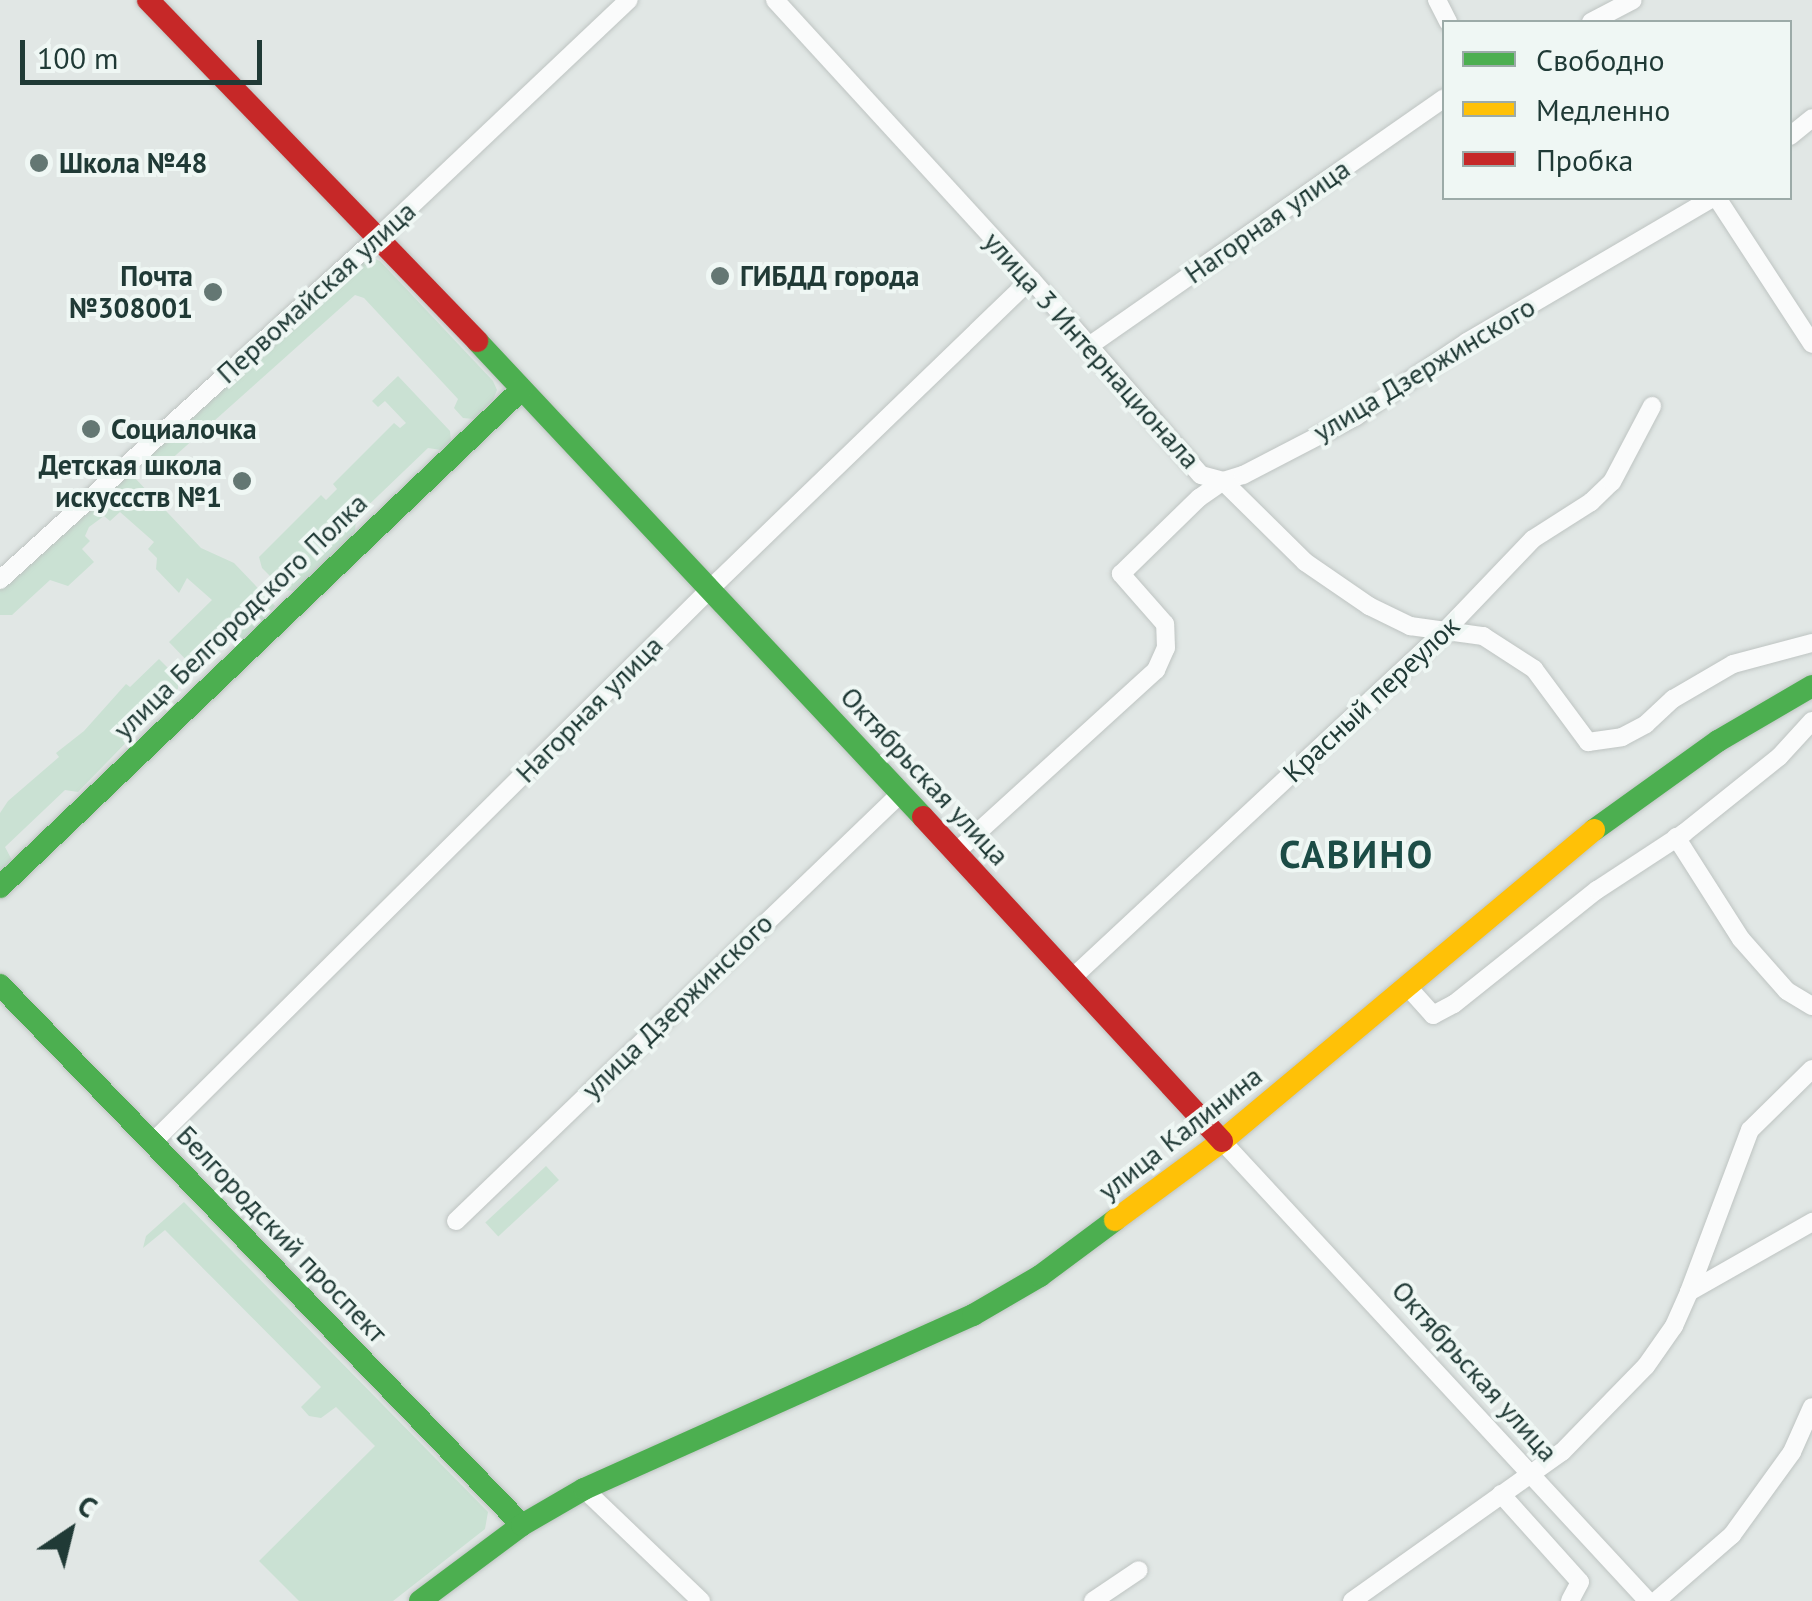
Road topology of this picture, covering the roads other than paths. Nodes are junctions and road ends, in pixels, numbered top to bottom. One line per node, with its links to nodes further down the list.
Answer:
1 (148, 0): 11 (main road, Октябрьская улица)
2 (629, 0): 11 (street, Первомайская улица)
3 (775, 0): 12 (street, улица 3 Интернационала)
4 (1627, 10): 5 (street)
5 (1597, 20)
6 (1442, 99): 14 (street, Нагорная улица)
7 (1812, 118): 8 (street)
8 (1792, 134)
9 (1712, 200): 17 (street, улица Дзержинского)
10 (1716, 200): 13 (street)
11 (378, 236): 15 (main road, Октябрьская улица); 18 (street, Первомайская улица)
12 (1030, 279): 14 (street, улица 3 Интернационала); 19 (street, Нагорная улица)
13 (1812, 344)
14 (1090, 346): 17 (street, улица 3 Интернационала)
15 (522, 389): 19 (main road, Октябрьская улица); 27 (main road, улица Белгородского Полка)
16 (1652, 406): 20 (street, Красный переулок)
17 (1223, 481): 20 (street, улица 3 Интернационала); 26 (street, улица Дзержинского)
18 (0, 580)
19 (711, 588): 24 (main road, Октябрьская улица); 34 (street, Нагорная улица)
20 (1445, 631): 21 (street, улица 3 Интернационала); 28 (street, Красный переулок)
21 (1812, 643)
22 (1812, 686): 30 (main road, улица Калинина)
23 (1812, 721): 25 (street)
24 (900, 794): 26 (main road, Октябрьская улица); 35 (street, улица Дзержинского)
25 (1676, 837): 30 (street); 31 (street)
26 (955, 853): 28 (main road, Октябрьская улица)
27 (0, 887)
28 (1071, 979): 33 (main road, Октябрьская улица)
29 (0, 985): 34 (main road, Белгородский проспект)
30 (1407, 986): 33 (main road, улица Калинина)
31 (1812, 1006)
32 (1812, 1069): 37 (street)
33 (1222, 1141): 39 (street, Октябрьская улица); 40 (main road, улица Калинина)
34 (152, 1143): 42 (main road, Белгородский проспект)
35 (456, 1221)
36 (1812, 1222): 37 (street)
37 (1690, 1292): 39 (street)
38 (1812, 1407): 50 (street)
39 (1530, 1476): 41 (street); 49 (street, Октябрьская улица)
40 (584, 1490): 42 (main road, улица Калинина); 45 (street)
41 (1501, 1494): 47 (street); 48 (street)
42 (522, 1525): 44 (main road, улица Калинина)
43 (1139, 1570): 46 (street)
44 (420, 1601)
45 (701, 1601)
46 (1093, 1601)
47 (1352, 1601)
48 (1570, 1601)
49 (1648, 1601)
50 (1656, 1601)

